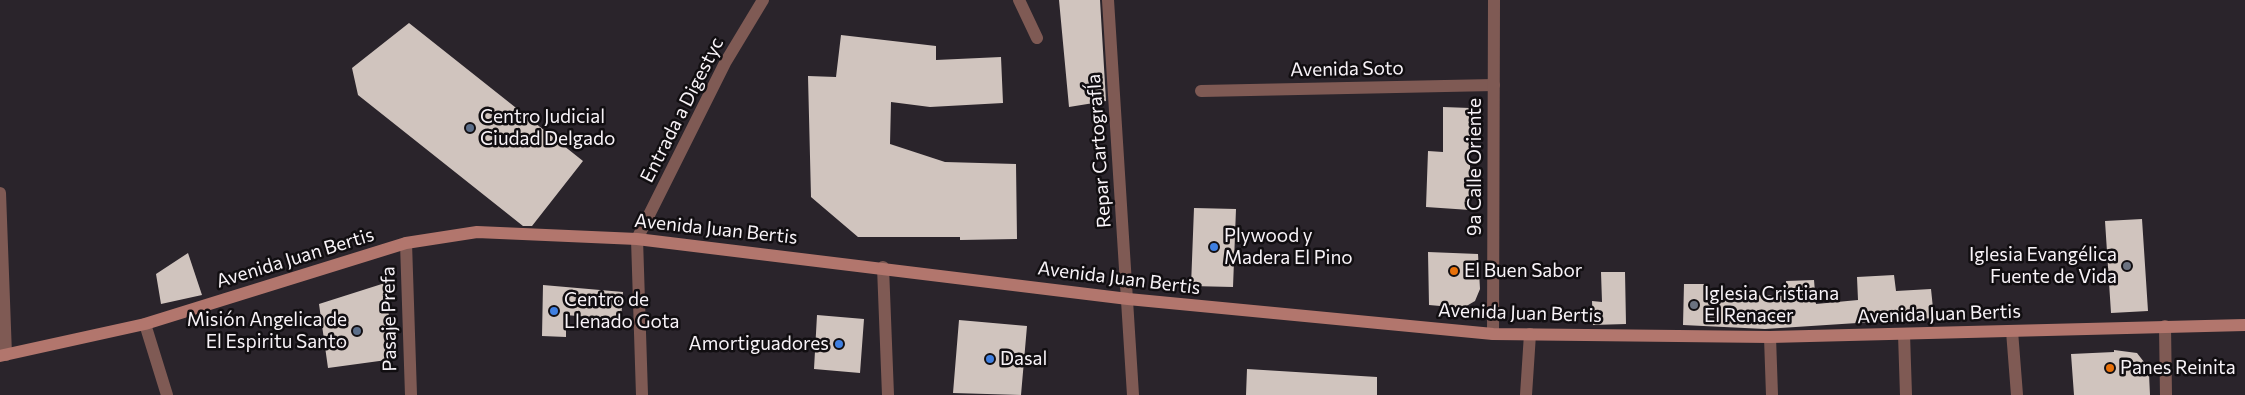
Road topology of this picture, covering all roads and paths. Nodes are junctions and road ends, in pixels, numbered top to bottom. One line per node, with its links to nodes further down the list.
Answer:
1 (763, 0): 9 (street, Entrada a Digestyc)
2 (1019, 0): 5 (street)
3 (1108, 0): 12 (street, Repar CartografÍa)
4 (1494, 0): 6 (street, 9a Calle Oriente)
5 (1037, 38)
6 (1494, 85): 7 (street, Avenida Soto); 17 (street, 9a Calle Oriente)
7 (1201, 91)
8 (0, 193): 21 (street)
9 (637, 238): 10 (main road, Avenida Juan Bertis); 11 (main road, Avenida Juan Bertis); 24 (street)
10 (406, 243): 13 (main road, Avenida Juan Bertis); 23 (street, Pasaje Prefa)
11 (883, 267): 12 (main road, Avenida Juan Bertis); 25 (street)
12 (1128, 299): 17 (main road, Avenida Juan Bertis); 26 (street, Repar CartografÍa)
13 (146, 324): 21 (main road, Avenida Juan Bertis); 22 (street)
14 (2245, 325): 15 (main road, Avenida Juan Bertis)
15 (2165, 326): 16 (main road, Avenida Juan Bertis); 31 (street)
16 (2012, 331): 19 (main road, Avenida Juan Bertis); 30 (street)
17 (1493, 334): 18 (main road, Avenida Juan Bertis)
18 (1530, 334): 20 (main road, Avenida Juan Bertis); 27 (street)
19 (1904, 334): 20 (main road, Avenida Juan Bertis); 29 (street)
20 (1770, 337): 28 (street)
21 (3, 355)
22 (166, 395)
23 (411, 395)
24 (642, 395)
25 (888, 395)
26 (1133, 395)
27 (1526, 395)
28 (1772, 395)
29 (1906, 395)
30 (2016, 395)
31 (2166, 395)

